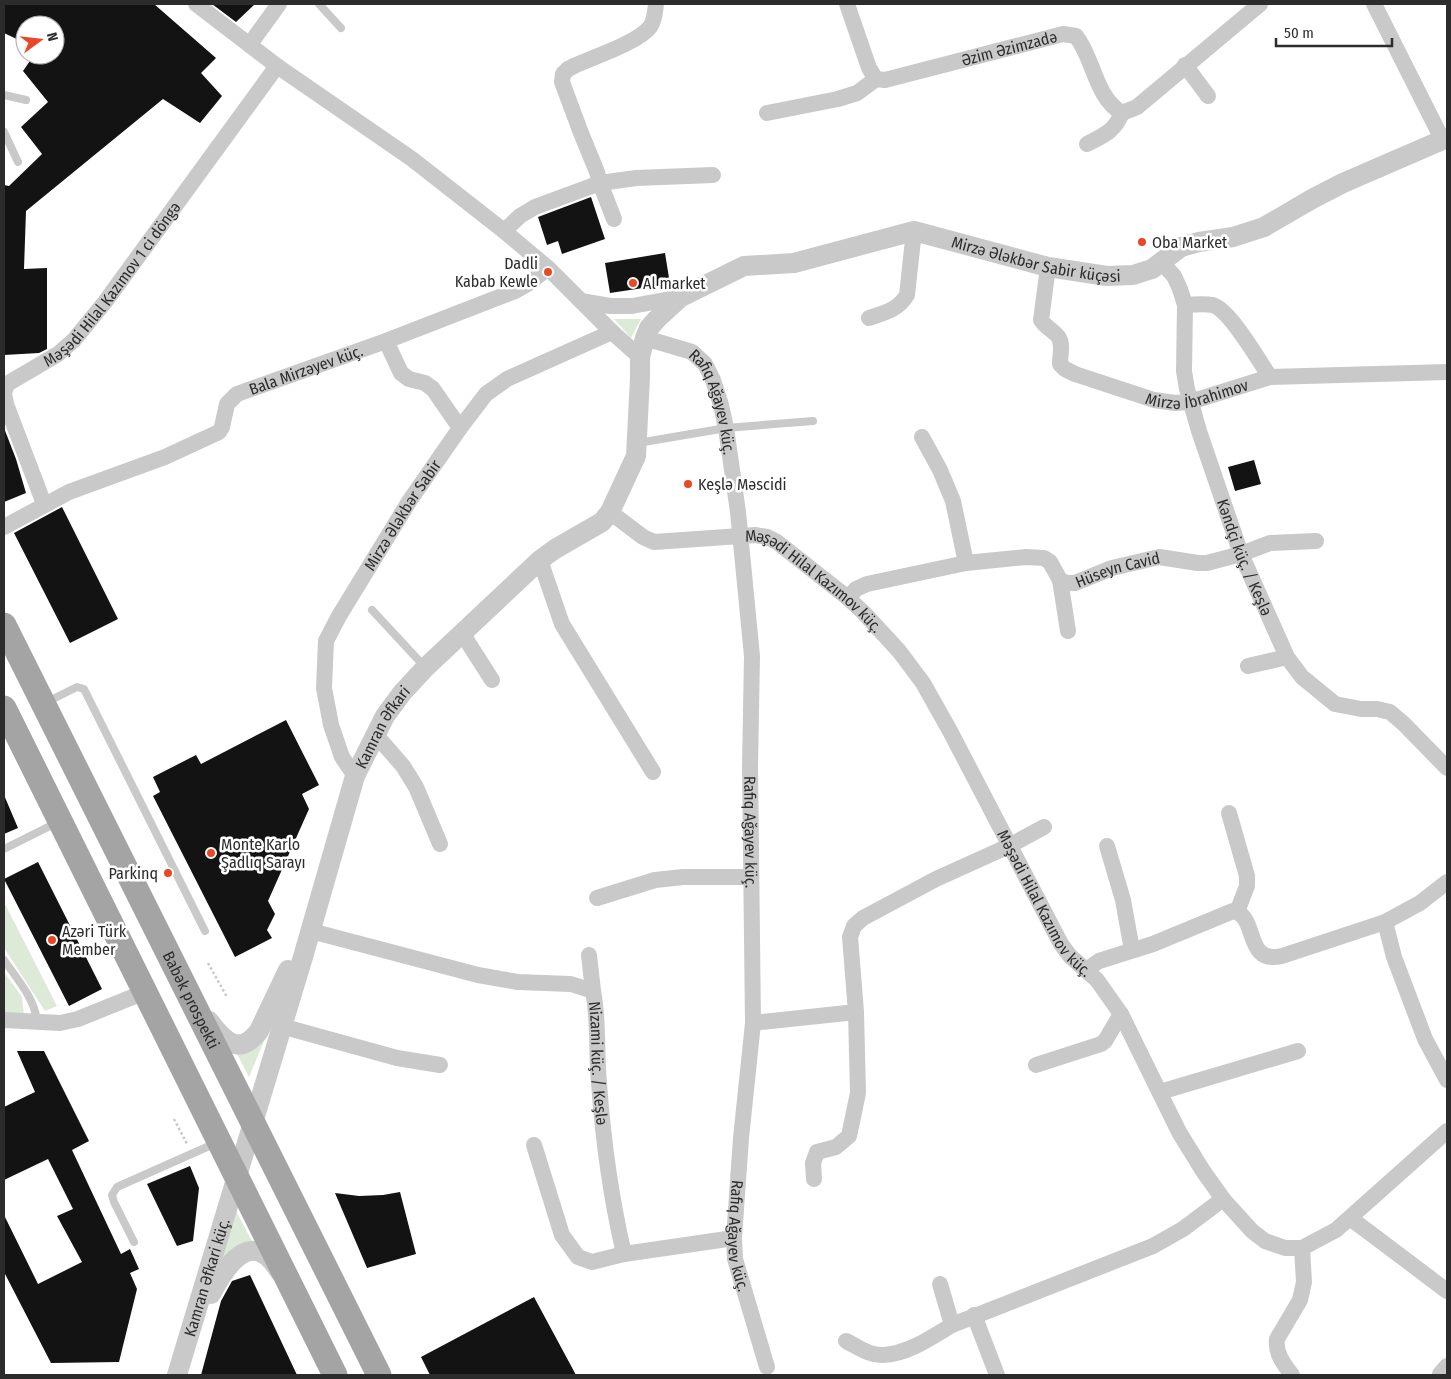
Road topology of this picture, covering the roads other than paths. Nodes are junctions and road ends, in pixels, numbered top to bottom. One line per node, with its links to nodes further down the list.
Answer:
1 (196, 4): 9 (street)
2 (280, 4): 9 (street)
3 (319, 4): 8 (lane)
4 (656, 4): 23 (street)
5 (847, 4): 12 (street)
6 (1260, 4): 11 (street)
7 (1374, 4): 19 (street)
8 (341, 28)
9 (250, 44): 10 (street)
10 (277, 66): 25 (street); 45 (street, Məşədi Hilal Kazımov 1 ci döngə)
11 (1185, 66): 14 (street); 17 (street)
12 (876, 79): 16 (street); 17 (street, Əzim Əzimzadə)
13 (4, 95): 15 (lane)
14 (1208, 96)
15 (26, 100)
16 (767, 113)
17 (1122, 113): 20 (street)
18 (4, 132): 21 (lane)
19 (1445, 138): 27 (street, Mirzə Ələkbər Sabir küçəsi)
20 (1087, 144)
21 (18, 162)
22 (713, 175): 23 (street)
23 (600, 183): 24 (street); 25 (street)
24 (614, 220)
25 (504, 231): 29 (street)
26 (914, 232): 28 (street, Mirzə Ələkbər Sabir küçəsi); 30 (street, Mirzə Ələkbər Sabir küçəsi); 33 (street)
27 (1162, 263): 28 (street, Mirzə Ələkbər Sabir küçəsi); 32 (street, Kəndçi küç. / Keşlə)
28 (1048, 267): 39 (street, Mirzə İbrahimov)
29 (548, 268): 31 (street); 35 (street, Bala Mirzəyev küç.)
30 (680, 297): 31 (street); 36 (street, Mirzə Ələkbər Sabir küçəsi)
31 (581, 301): 34 (street)
32 (1184, 305): 38 (street); 39 (street, Kəndçi küç. / Keşlə)
33 (869, 318)
34 (612, 332): 36 (street); 41 (street, Mirzə Ələkbər Sabir)
35 (386, 341): 41 (street); 45 (street, Bala Mirzəyev küç.)
36 (642, 347): 42 (street, Rafiq Ağayev küç.); 44 (street)
37 (1447, 372): 38 (street, Mirzə İbrahimov)
38 (1270, 377): 39 (street, Mirzə İbrahimov)
39 (1190, 402): 50 (street, Kəndçi küç. / Keşlə)
40 (813, 421): 42 (lane)
41 (460, 428): 68 (street, Mirzə Ələkbər Sabir)
42 (726, 428): 44 (lane); 48 (street, Rafiq Ağayev küç.)
43 (922, 437): 52 (street)
44 (638, 443): 46 (street)
45 (44, 504): 47 (street, Bala Mirzəyev küç.)
46 (610, 512): 48 (street, Məşədi Hilal Kazımov küç.); 51 (street, Kamran Əfkari)
47 (4, 526)
48 (740, 536): 54 (street, Məşədi Hilal Kazımov küç.); 76 (street, Rafiq Ağayev küç.)
49 (1316, 541): 50 (street, Hüseyn Cavid)
50 (1241, 554): 53 (street, Hüseyn Cavid); 59 (street, Kəndçi küç. / Keşlə)
51 (540, 560): 58 (street, Kamran Əfkari); 67 (street)
52 (966, 563): 53 (street, Hüseyn Cavid); 54 (street, Hüseyn Cavid)
53 (1060, 580): 57 (street)
54 (848, 598): 73 (street, Məşədi Hilal Kazımov küç.)
55 (372, 610): 61 (lane)
56 (4, 625): 63 (main road, Babək prospekti)
57 (1068, 631)
58 (462, 634): 61 (street, Kamran Əfkari); 62 (street)
59 (1288, 657): 60 (street); 66 (street, Kəndçi küç. / Keşlə)
60 (1248, 666)
61 (425, 668): 65 (street, Kamran Əfkari)
62 (492, 680)
63 (43, 703): 81 (lane); 90 (main road, Babək prospekti)
64 (4, 708): 70 (main road)
65 (376, 734): 68 (street, Kamran Əfkari); 72 (street)
66 (1447, 768)
67 (653, 772)
68 (356, 776): 82 (street, Kamran Əfkari)
69 (1229, 813): 79 (street)
70 (59, 821): 75 (lane); 89 (main road)
71 (1044, 827): 73 (street)
72 (440, 844)
73 (1009, 846): 87 (street, Məşədi Hilal Kazımov küç.); 91 (street)
74 (1107, 846): 83 (street)
75 (4, 849)
76 (751, 877): 78 (street); 95 (street, Rafiq Ağayev küç.)
77 (1447, 882): 80 (street)
78 (597, 898)
79 (1237, 912): 80 (street); 83 (street)
80 (1385, 922): 100 (street)
81 (205, 931)
82 (311, 931): 85 (street, Kamran Əfkari); 88 (street, Nizami küç. / Keşlə)
83 (1132, 950): 87 (street)
84 (589, 954): 88 (street)
85 (303, 957): 90 (street); 96 (street, Kamran Əfkari)
86 (4, 960): 94 (lane)
87 (1086, 970): 92 (street, Məşədi Hilal Kazımov küç.)
88 (593, 991): 113 (street, Nizami küç. / Keşlə)
89 (145, 992): 94 (street); 104 (main road)
90 (189, 994): 102 (main road, Babək prospekti)
91 (856, 1012): 95 (street); 107 (street)
92 (1121, 1014): 99 (street); 101 (street, Məşədi Hilal Kazımov küç.)
93 (4, 1020): 94 (street)
94 (37, 1023)
95 (753, 1023): 110 (street, Rafiq Ağayev küç.)
96 (281, 1026): 98 (street); 102 (street, Kamran Əfkari)
97 (1298, 1051): 101 (street)
98 (440, 1065)
99 (1036, 1065)
100 (1447, 1080)
101 (1160, 1092): 108 (street, Məşədi Hilal Kazımov küç.)
102 (253, 1123): 106 (street, Kamran Əfkari küç.); 124 (main road, Babək prospekti)
103 (1447, 1131): 109 (street)
104 (218, 1142): 106 (main road); 111 (lane)
105 (534, 1145): 113 (street)
106 (237, 1179): 115 (main road); 118 (street, Kamran Əfkari küç.)
107 (814, 1179)
108 (1223, 1199): 112 (street, Məşədi Hilal Kazımov küç.); 117 (street)
109 (1350, 1218): 112 (street); 116 (street)
110 (734, 1238): 113 (street); 121 (street, Rafiq Ağayev küç.)
111 (134, 1242)
112 (1302, 1248): 126 (street)
113 (624, 1254)
114 (940, 1284): 119 (street)
115 (292, 1290): 118 (street); 123 (main road)
116 (1447, 1291)
117 (974, 1315): 119 (street); 125 (street)
118 (193, 1324): 122 (street, Kamran Əfkari küç.)
119 (952, 1324): 120 (street)
120 (846, 1341)
121 (767, 1367)
122 (177, 1375)
123 (335, 1375)
124 (379, 1375)
125 (997, 1375)
126 (1292, 1375)

